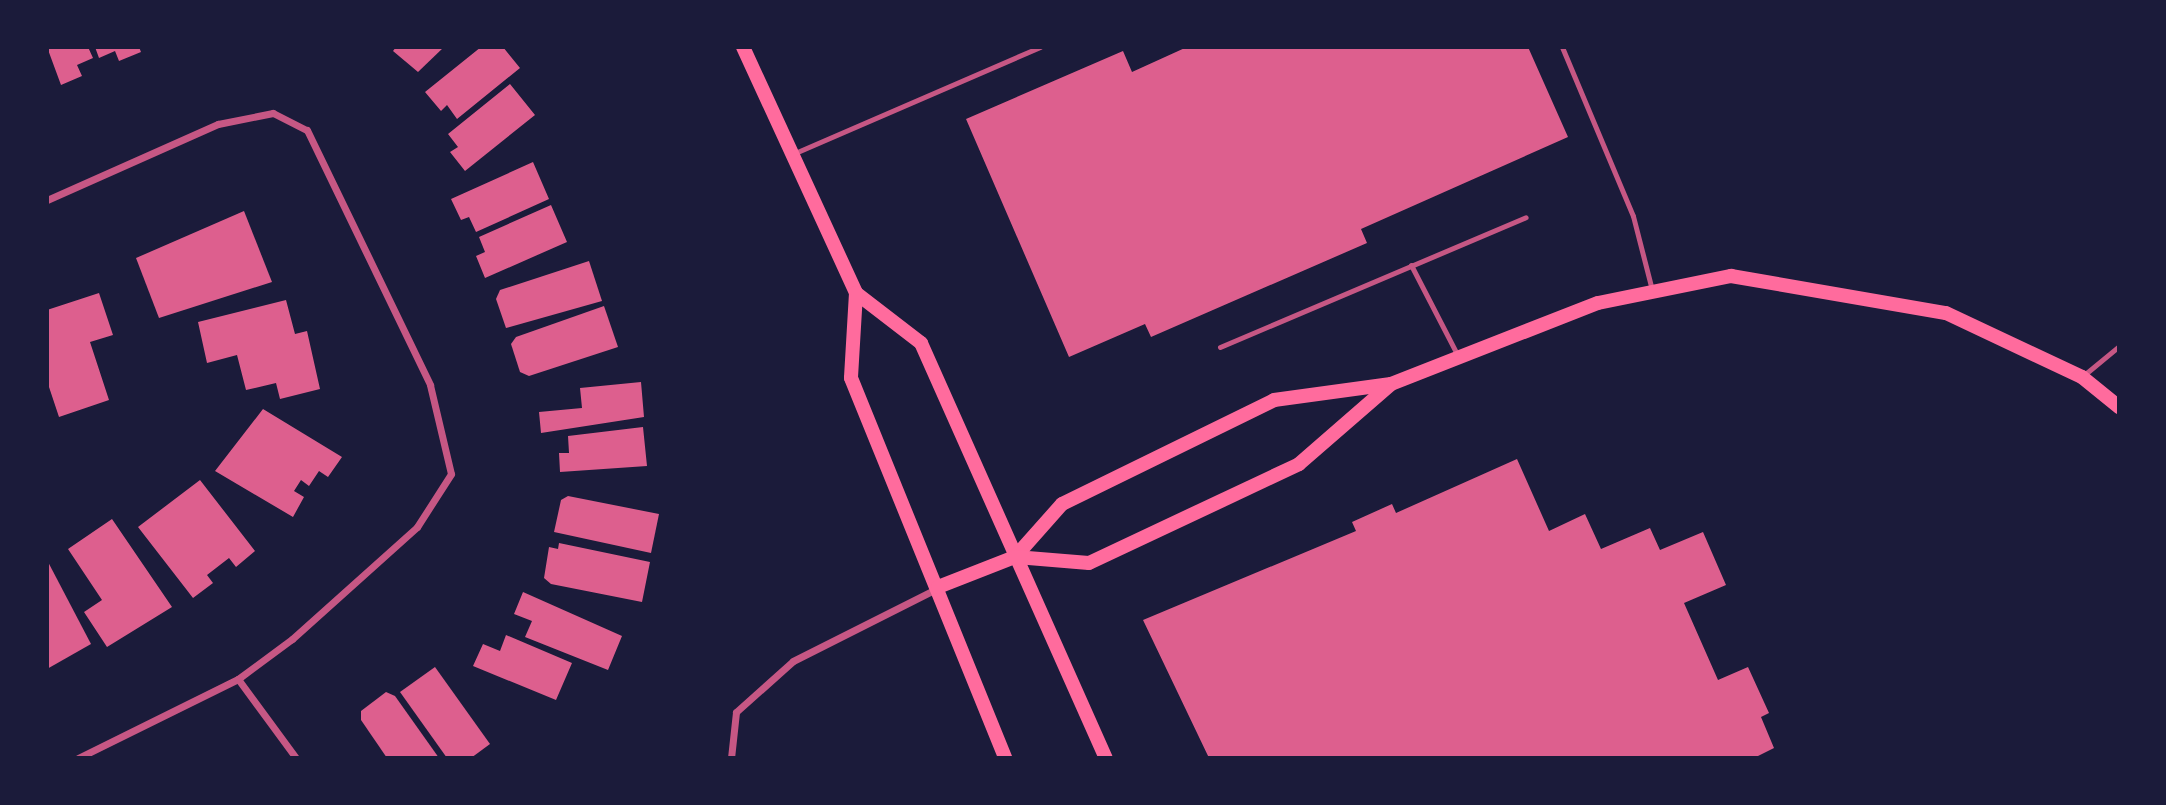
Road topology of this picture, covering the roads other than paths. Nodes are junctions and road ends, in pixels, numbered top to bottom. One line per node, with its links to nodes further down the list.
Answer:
1 (743, 47): 4 (main road)
2 (1040, 47): 4 (lane)
3 (1562, 47): 8 (lane)
4 (792, 154): 9 (main road)
5 (47, 200): 18 (street)
6 (1525, 216): 7 (lane)
7 (1411, 265): 11 (lane); 12 (lane)
8 (1653, 292): 12 (main road); 13 (main road)
9 (856, 293): 16 (main road); 17 (main road)
10 (2119, 346): 13 (lane)
11 (1220, 347)
12 (1459, 357): 14 (main road)
13 (2082, 377): 15 (main road)
14 (1391, 384): 16 (main road); 16 (main road)
15 (2119, 407)
16 (1015, 557): 17 (main road); 23 (main road)
17 (938, 587): 21 (street); 22 (main road)
18 (238, 679): 19 (street); 20 (street)
19 (78, 758)
20 (296, 758)
21 (732, 758)
22 (1005, 758)
23 (1107, 758)

